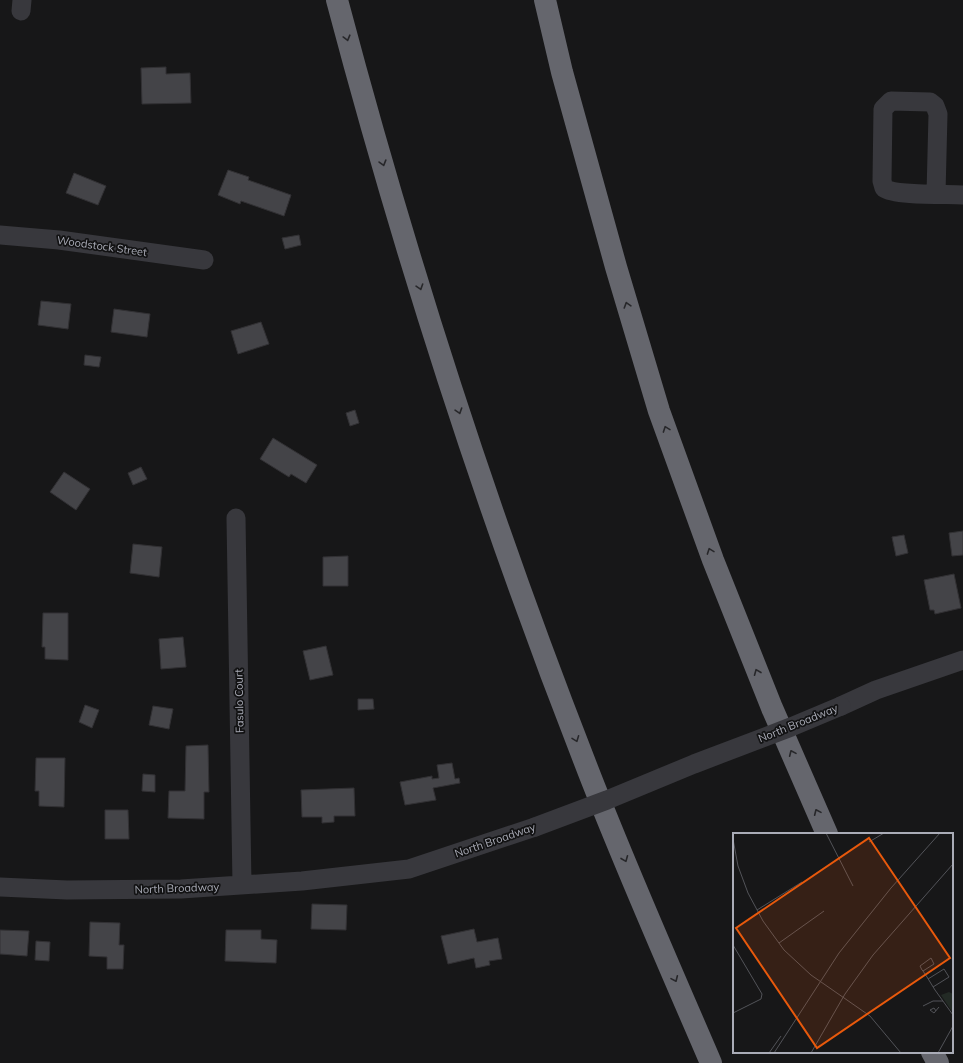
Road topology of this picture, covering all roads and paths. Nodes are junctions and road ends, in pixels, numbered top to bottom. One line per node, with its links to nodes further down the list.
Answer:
1 (337, 0): 13 (highway, one-way to 13)
2 (545, 0): 9 (highway, one-way to 2)
3 (936, 194): 3 (street); 4 (street)
4 (963, 195)
5 (0, 235): 6 (street, Woodstock Street)
6 (204, 260)
7 (236, 518): 10 (street, Fasulo Court)
8 (963, 660): 10 (street, North Broadway, bridge)
9 (827, 833)
10 (242, 885): 11 (street, North Broadway)
11 (0, 887)
12 (933, 1053): 14 (highway)
13 (711, 1063)
14 (938, 1063)

